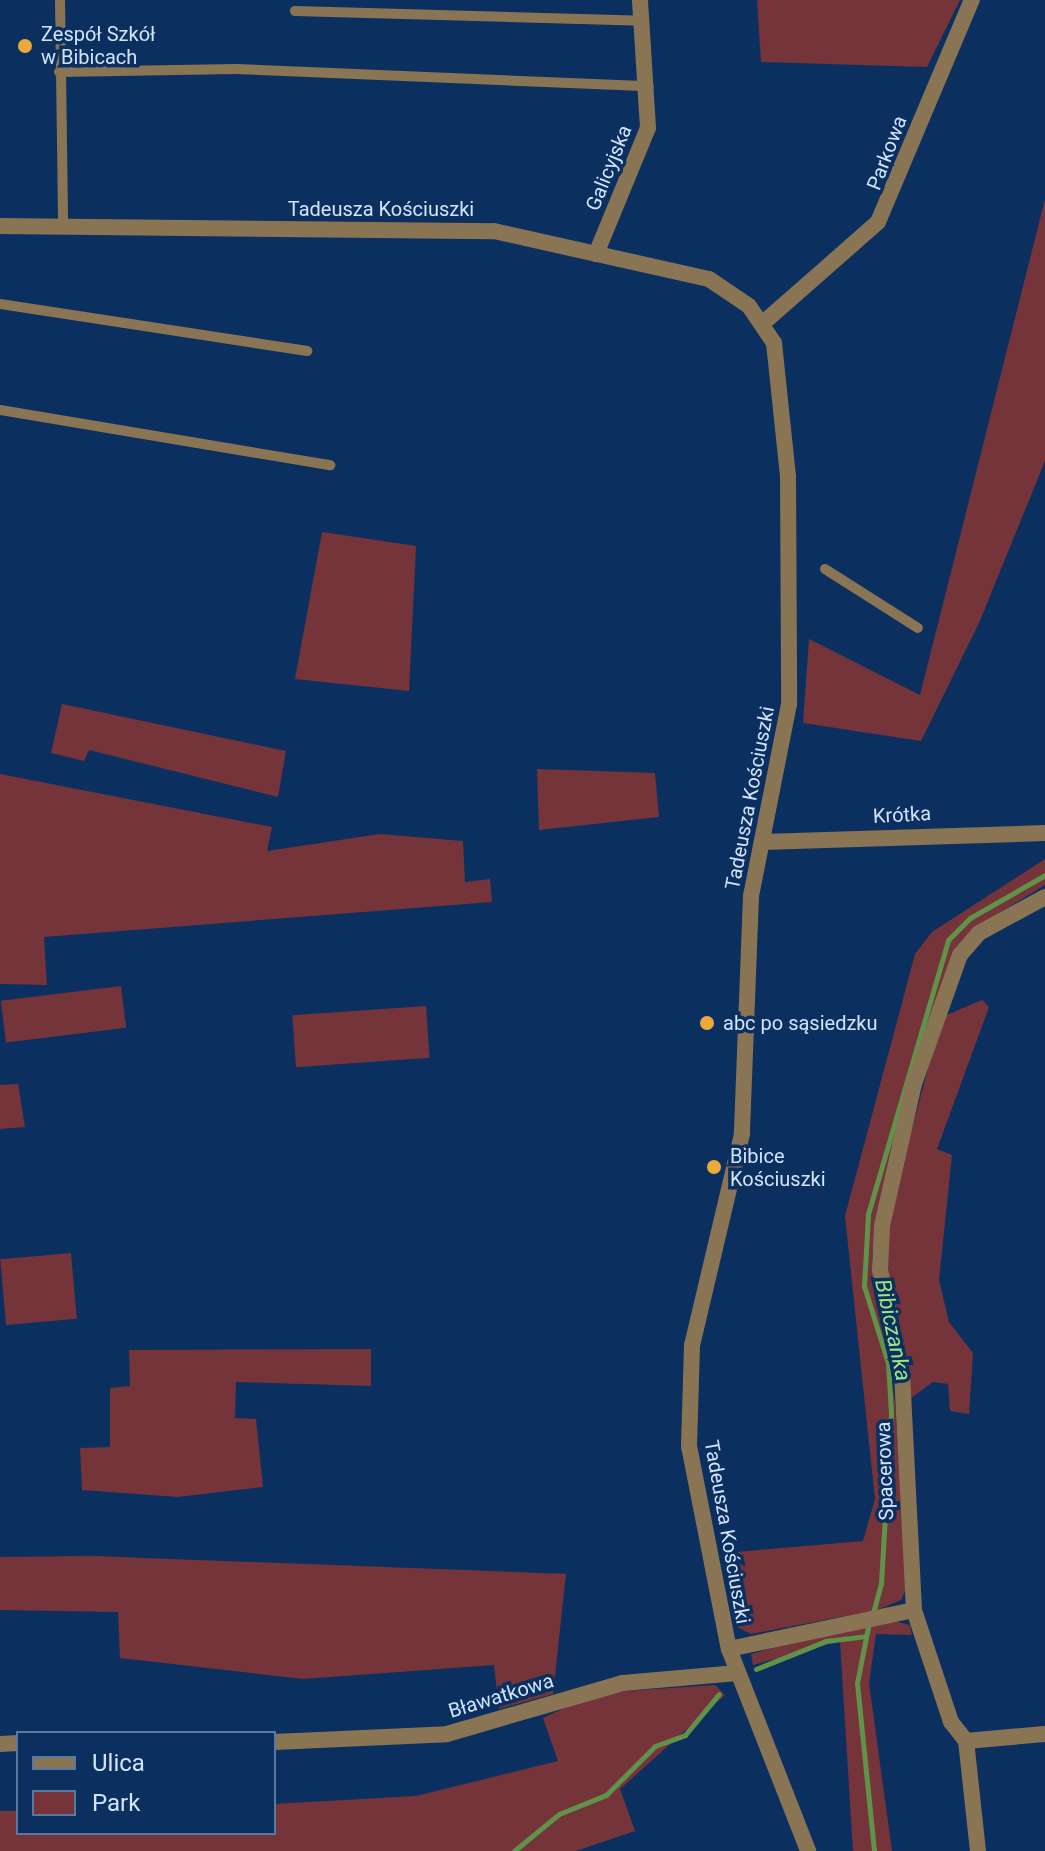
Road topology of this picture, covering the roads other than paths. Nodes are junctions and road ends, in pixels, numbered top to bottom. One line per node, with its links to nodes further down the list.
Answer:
1 (60, 0): 6 (lane)
2 (640, 0): 5 (street, Galicyjska)
3 (972, 0): 12 (street, Parkowa)
4 (295, 11): 5 (lane)
5 (643, 21): 7 (street, Galicyjska)
6 (59, 72): 7 (lane); 9 (lane)
7 (649, 86): 10 (street, Galicyjska)
8 (0, 226): 9 (street, Tadeusza Kościuszki)
9 (63, 227): 10 (street, Tadeusza Kościuszki)
10 (596, 254): 12 (street, Tadeusza Kościuszki)
11 (0, 304): 13 (lane)
12 (762, 324): 19 (street, Tadeusza Kościuszki)
13 (307, 351)
14 (0, 410): 15 (lane)
15 (330, 465)
16 (825, 569): 17 (lane)
17 (918, 628)
18 (1045, 833): 19 (street, Krótka)
19 (762, 842): 22 (street, Tadeusza Kościuszki)
20 (1045, 897): 21 (street, Spacerowa)
21 (914, 1610): 22 (street); 25 (street, Spacerowa)
22 (729, 1649): 23 (street, Tadeusza Kościuszki)
23 (738, 1673): 26 (street, Bławatkowa); 27 (street, Tadeusza Kościuszki)
24 (1045, 1734): 25 (street)
25 (966, 1741): 28 (street, Spacerowa)
26 (276, 1742)
27 (808, 1851)
28 (978, 1851)

